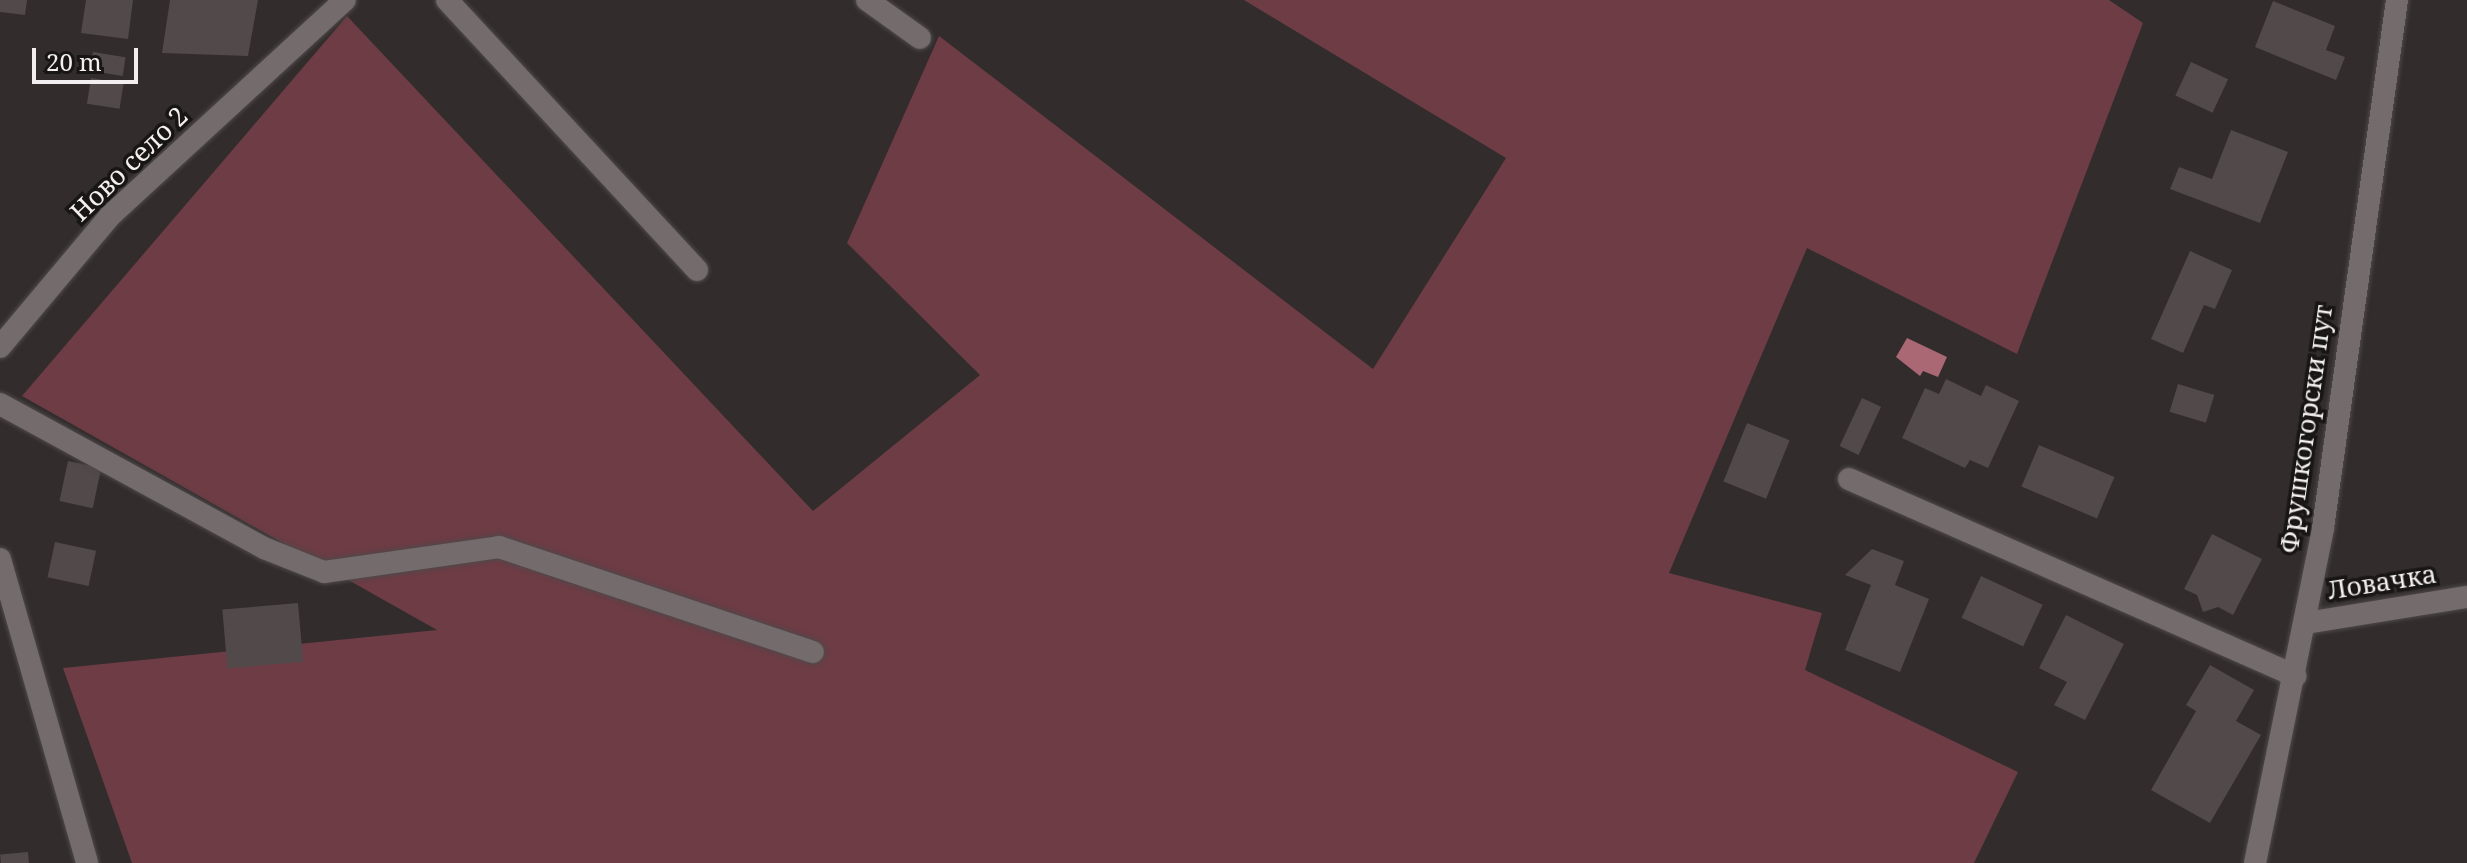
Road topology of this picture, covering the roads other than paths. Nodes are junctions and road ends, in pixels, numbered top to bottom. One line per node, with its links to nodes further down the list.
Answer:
1 (345, 0): 7 (street, Ново село 2)
2 (447, 0): 6 (street)
3 (867, 0): 5 (street)
4 (2397, 0): 12 (street, Фрушкогорски пут)
5 (920, 38)
6 (697, 270)
7 (0, 347)
8 (0, 404): 13 (street)
9 (1849, 479): 14 (street)
10 (0, 559): 15 (street)
11 (2467, 597): 12 (street, Ловачка)
12 (2306, 623): 14 (street, Фрушкогорски пут)
13 (813, 652)
14 (2296, 676): 16 (street, Фрушкогорски пут)
15 (87, 863)
16 (2255, 863)

